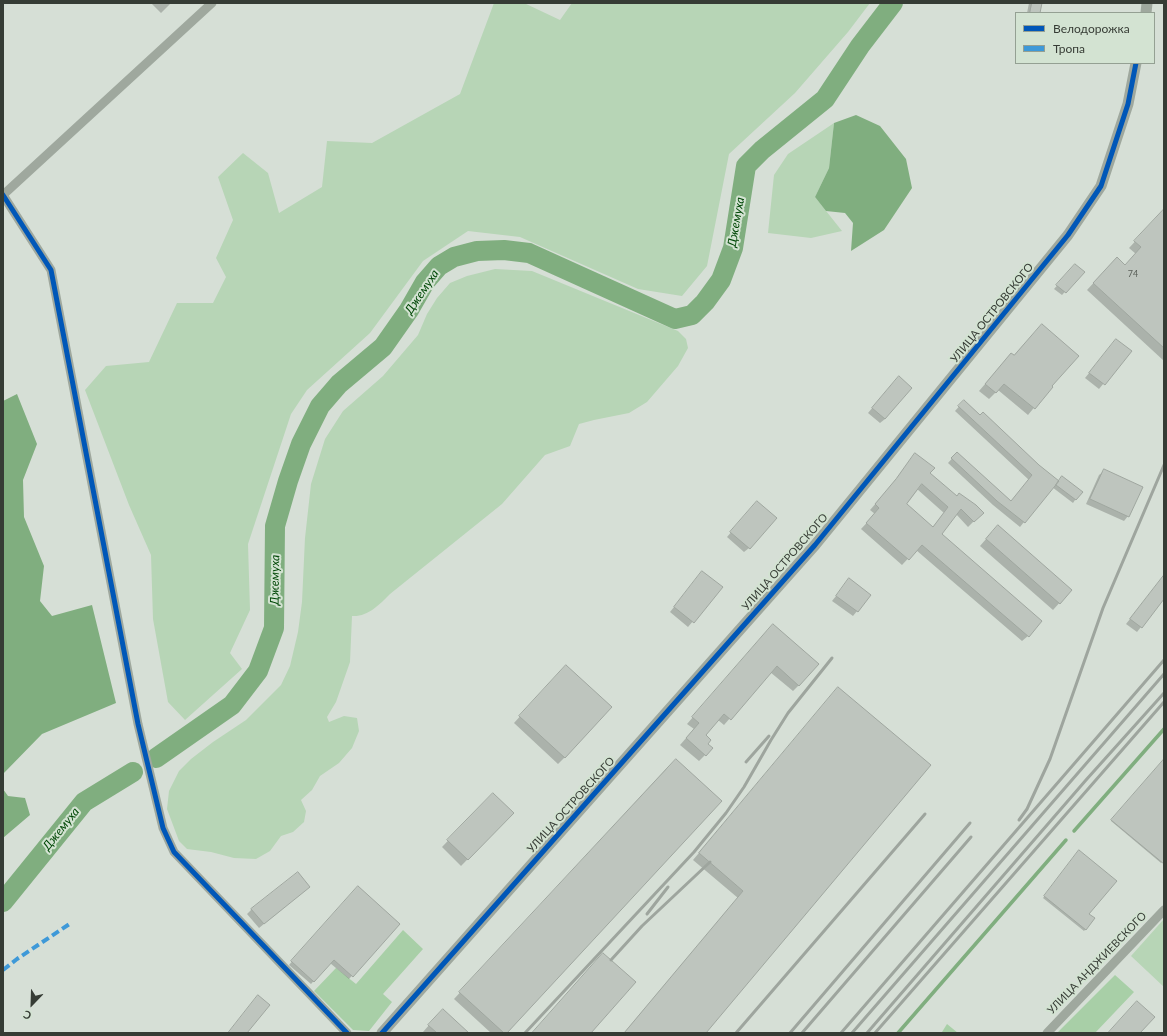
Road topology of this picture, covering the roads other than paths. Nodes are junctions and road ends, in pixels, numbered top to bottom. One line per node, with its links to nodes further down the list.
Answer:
1 (212, 3): 3 (street)
2 (1136, 64): 6 (street, УЛИЦА ОСТРОВСКОГО)
3 (3, 195): 5 (street)
4 (1164, 910): 7 (street, УЛИЦА АНДЖИЕВСКОГО)
5 (347, 1033)
6 (382, 1033)
7 (1047, 1033)

